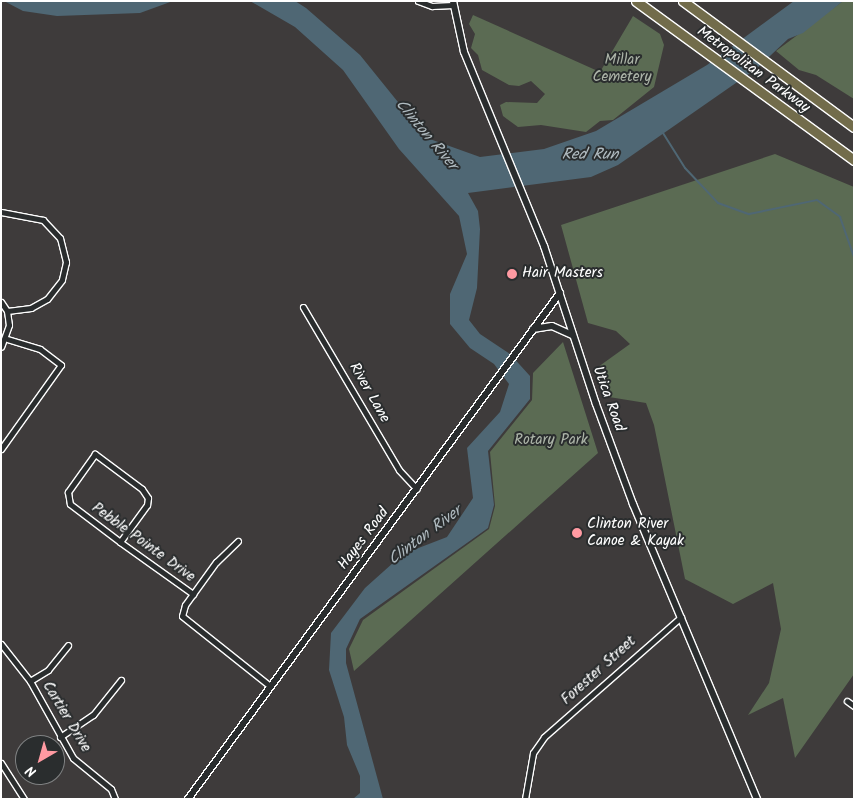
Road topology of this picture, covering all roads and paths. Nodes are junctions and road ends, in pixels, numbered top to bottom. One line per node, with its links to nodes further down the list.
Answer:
1 (418, 1): 4 (street)
2 (636, 1): 6 (main road, Metropolitan Parkway)
3 (683, 1): 5 (main road, Metropolitan Parkway)
4 (453, 3): 8 (street, Utica Road)
5 (854, 127)
6 (854, 160)
7 (1, 212): 11 (street)
8 (560, 293): 12 (street, Hayes Road); 13 (street, Utica Road)
9 (1, 302): 11 (street)
10 (303, 307): 17 (street, River Lane)
11 (7, 311): 14 (street)
12 (533, 329): 13 (street); 17 (street, Hayes Road)
13 (572, 335): 21 (street, Utica Road)
14 (7, 338): 15 (street); 16 (street)
15 (1, 347)
16 (1, 449)
17 (417, 489): 26 (street, Hayes Road)
18 (120, 542): 18 (street, Pebble Pointe Drive); 20 (street, Pebble Pointe Drive)
19 (238, 542): 20 (street)
20 (193, 594): 26 (street, Pebble Pointe Drive)
21 (681, 616): 36 (street, Forester Street); 37 (street, Utica Road)
22 (1, 644): 25 (street, Cartier Drive)
23 (68, 645): 25 (street)
24 (121, 680): 30 (street)
25 (30, 682): 29 (street, Cartier Drive)
26 (270, 686): 35 (street, Hayes Road)
27 (847, 701): 28 (street)
28 (854, 706)
29 (59, 735)
30 (62, 735)
31 (65, 744): 33 (street, Cartier Drive)
32 (1, 763): 34 (street)
33 (115, 798)
34 (24, 799)
35 (188, 799)
36 (525, 799)
37 (758, 799)

